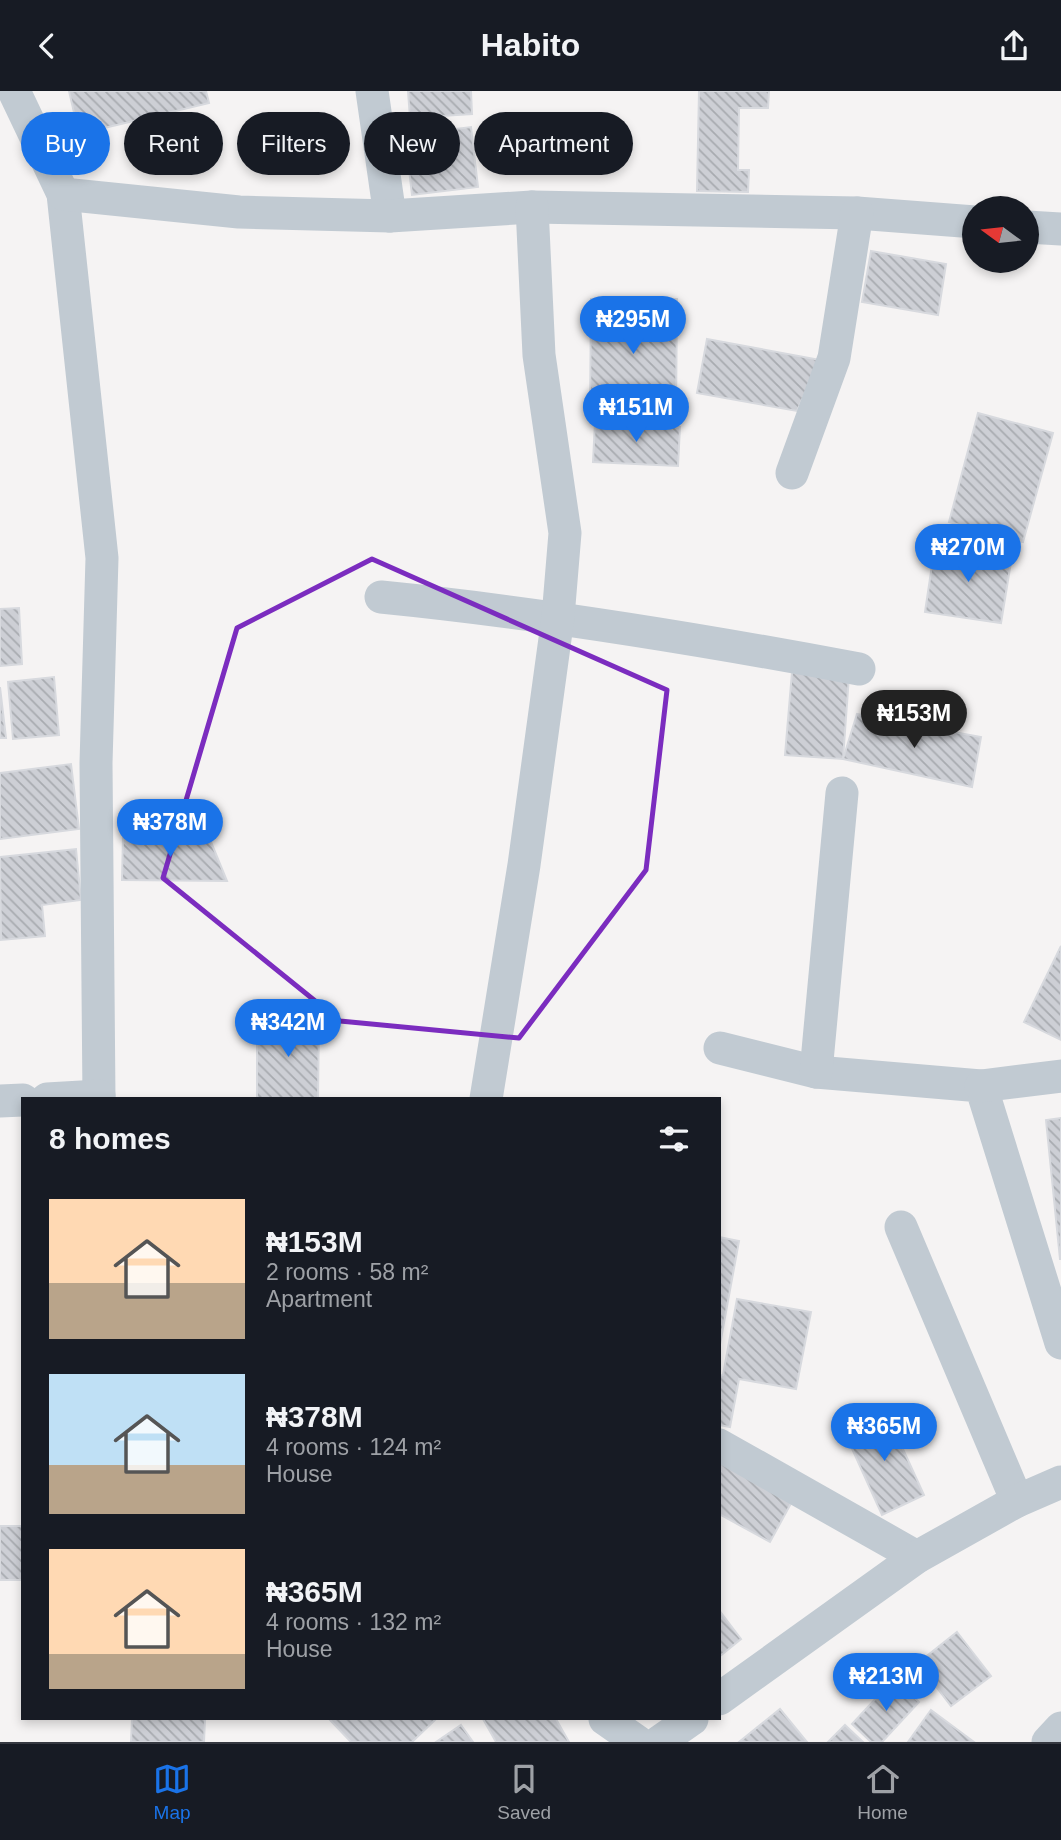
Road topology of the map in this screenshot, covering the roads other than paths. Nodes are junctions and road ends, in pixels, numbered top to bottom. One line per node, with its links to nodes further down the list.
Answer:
1 (14, 91): 3 (street)
2 (372, 91): 6 (street)
3 (63, 194): 6 (street); 19 (street)
4 (532, 207): 5 (street); 6 (street); 12 (street)
5 (857, 213): 7 (street); 10 (street)
6 (390, 216)
7 (962, 221)
8 (1040, 228): 9 (street)
9 (1061, 229)
10 (792, 473)
11 (382, 597): 12 (street)
12 (558, 617): 13 (street); 20 (street)
13 (859, 669)
14 (842, 793): 16 (street)
15 (720, 1048): 16 (street)
16 (816, 1072): 18 (street)
17 (1061, 1076): 18 (street)
18 (981, 1086): 24 (street)
19 (99, 1097)
20 (486, 1097)
21 (21, 1100): 22 (street)
22 (0, 1101)
23 (901, 1227): 27 (street)
24 (1061, 1343)
25 (721, 1446): 28 (street)
26 (1061, 1482): 27 (street)
27 (1017, 1501): 28 (street)
28 (917, 1557): 29 (street)
29 (721, 1698)
30 (605, 1720): 33 (street)
31 (691, 1720): 34 (street)
32 (1061, 1728): 35 (street)
33 (638, 1742)
34 (659, 1742)
35 (1048, 1742)

